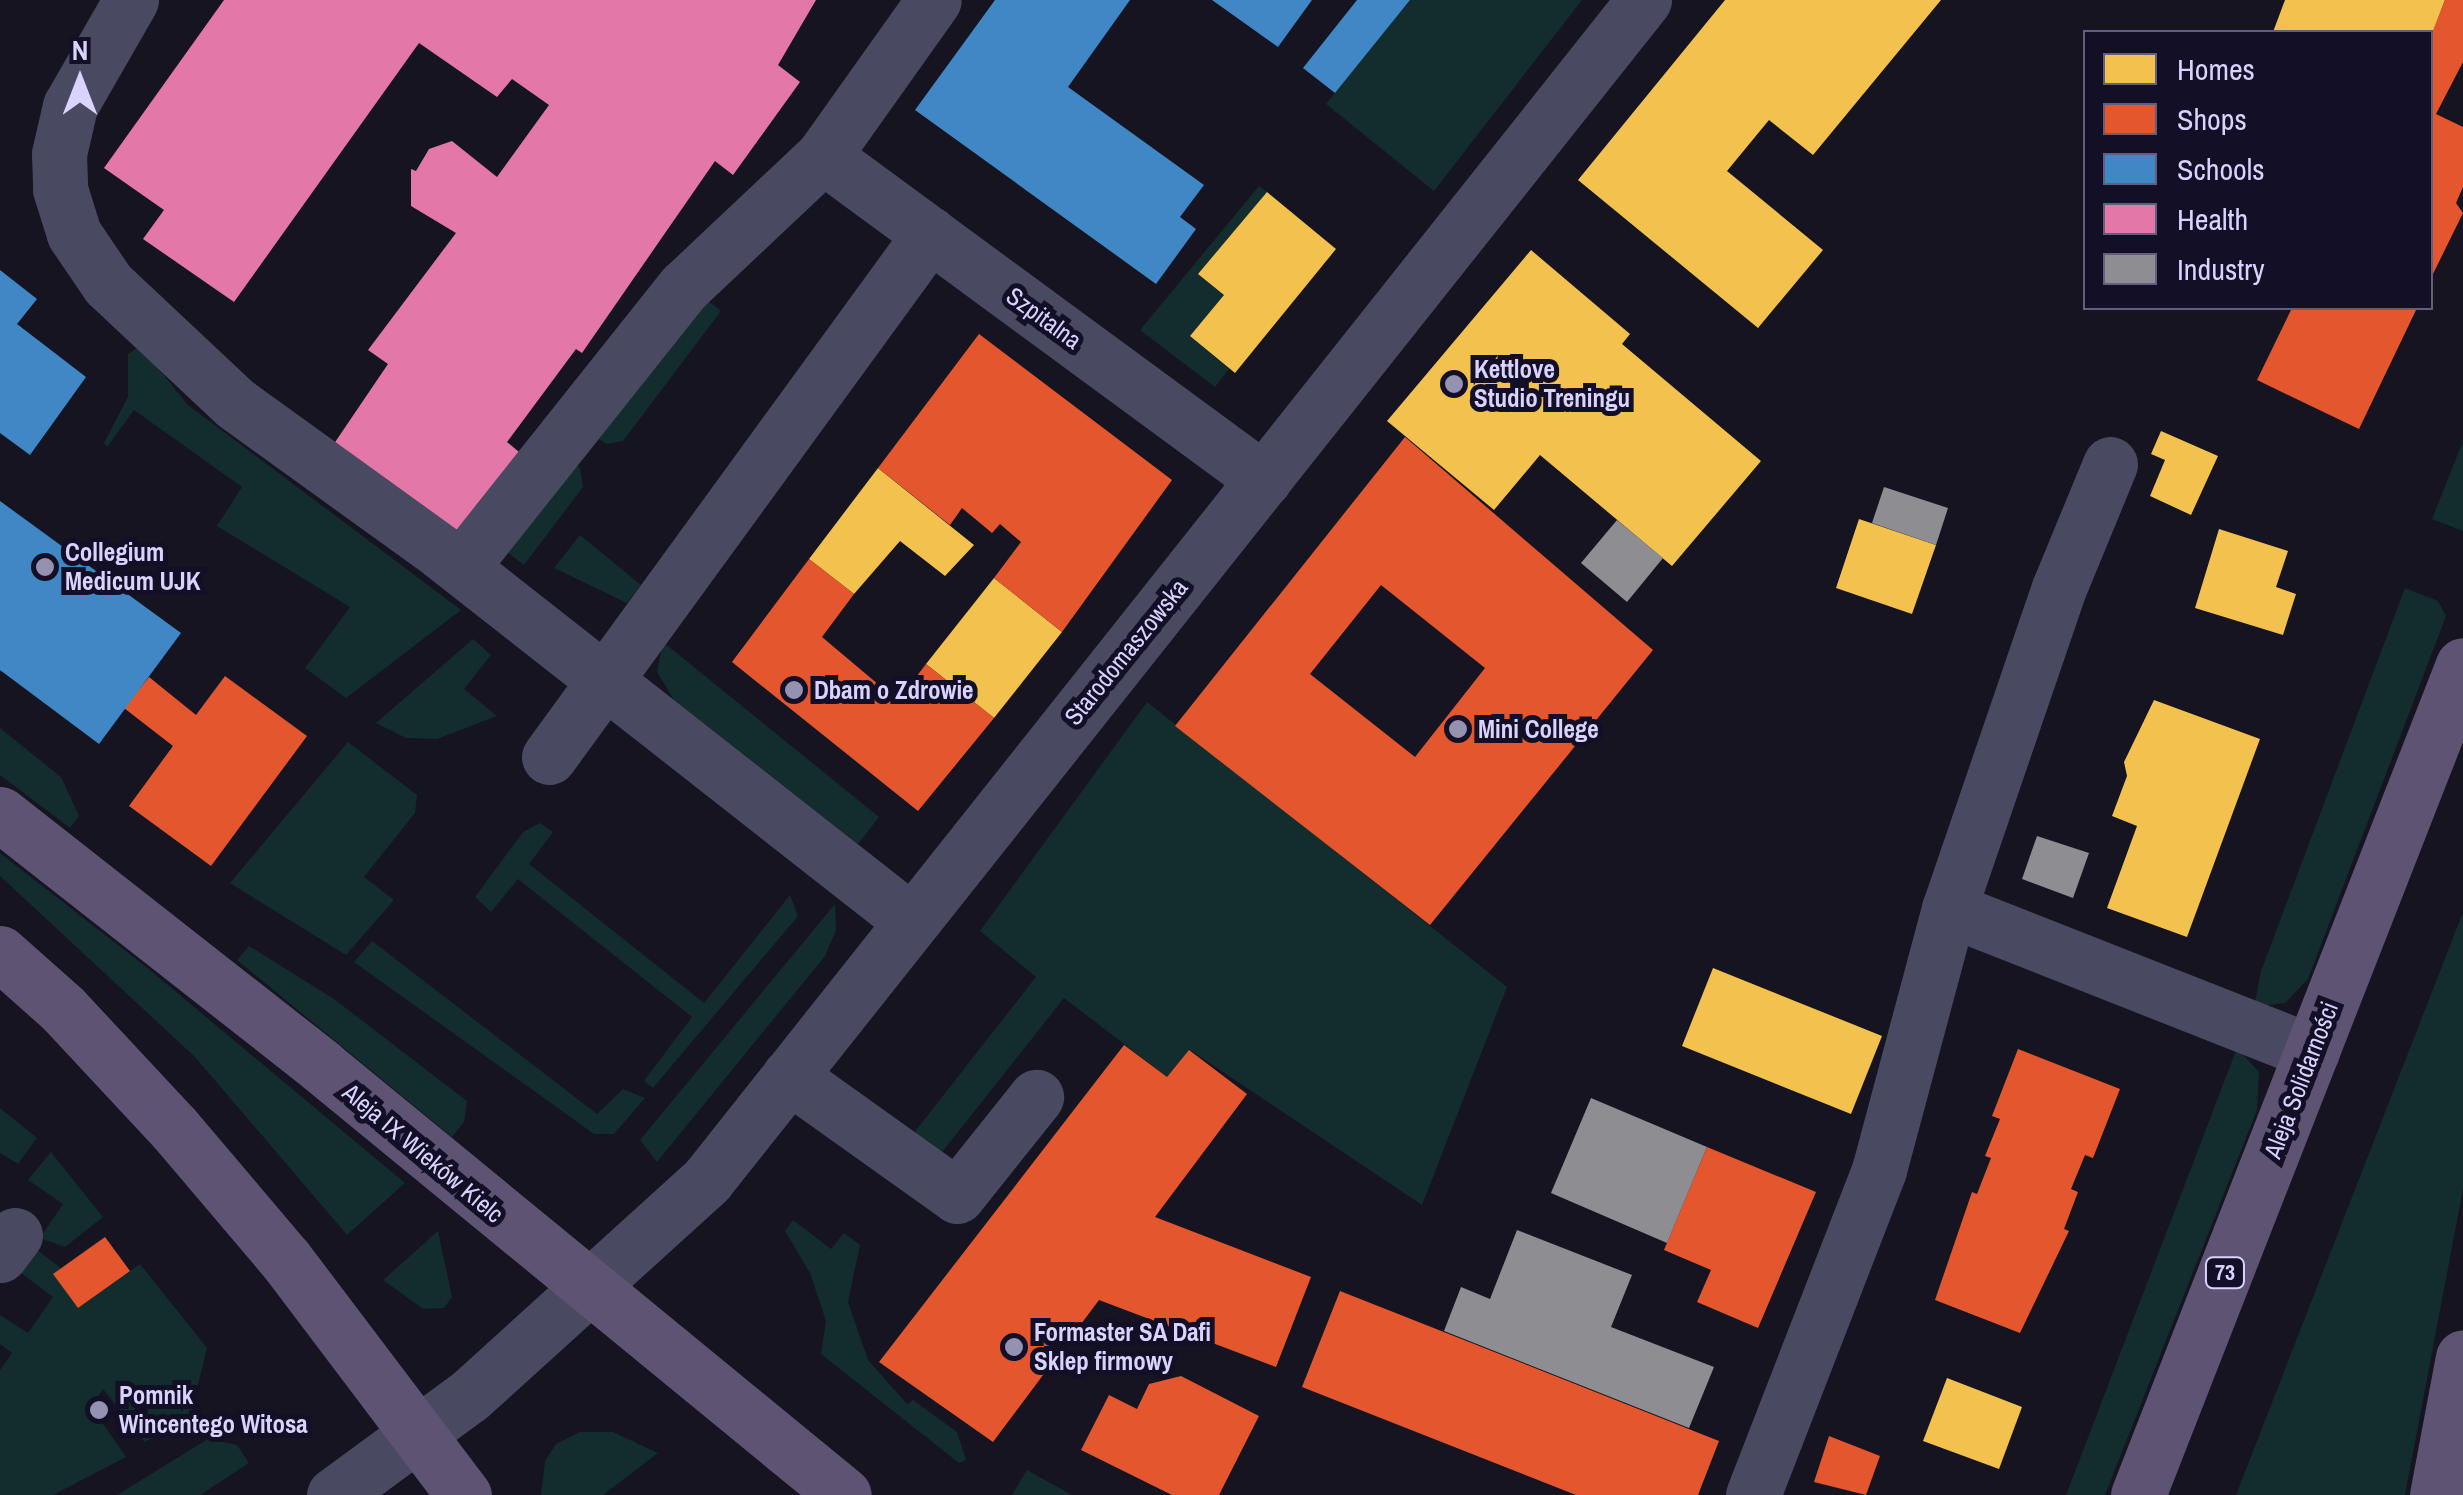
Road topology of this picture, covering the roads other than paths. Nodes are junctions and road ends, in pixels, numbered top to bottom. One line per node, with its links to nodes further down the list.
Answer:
1 (131, 0): 8 (street)
2 (934, 0): 4 (street)
3 (1644, 0): 7 (street, Starodomaszowska)
4 (823, 156): 5 (street, Szpitalna); 8 (street)
5 (930, 234): 7 (street, Szpitalna); 10 (street)
6 (2110, 464): 13 (street)
7 (1264, 480): 14 (street, Starodomaszowska)
8 (460, 567): 10 (street)
9 (2463, 665): 16 (main road, Aleja Solidarności / 73)
10 (604, 679): 11 (street); 14 (street)
11 (549, 757)
12 (0, 814): 19 (main road, Aleja IX Wieków Kielc)
13 (1949, 909): 16 (street); 25 (street)
14 (910, 920): 17 (street, Starodomaszowska)
15 (0, 953): 21 (main road)
16 (2312, 1052): 26 (main road, Aleja Solidarności / 73)
17 (789, 1076): 18 (street); 19 (street, Starodomaszowska)
18 (1036, 1097)
19 (592, 1290): 21 (street, Starodomaszowska); 24 (main road, Aleja IX Wieków Kielc)
20 (2463, 1357): 27 (main road)
21 (418, 1435): 22 (street, Starodomaszowska); 23 (main road)
22 (334, 1495)
23 (464, 1495)
24 (844, 1495)
25 (1753, 1495)
26 (2138, 1495)
27 (2437, 1495)

